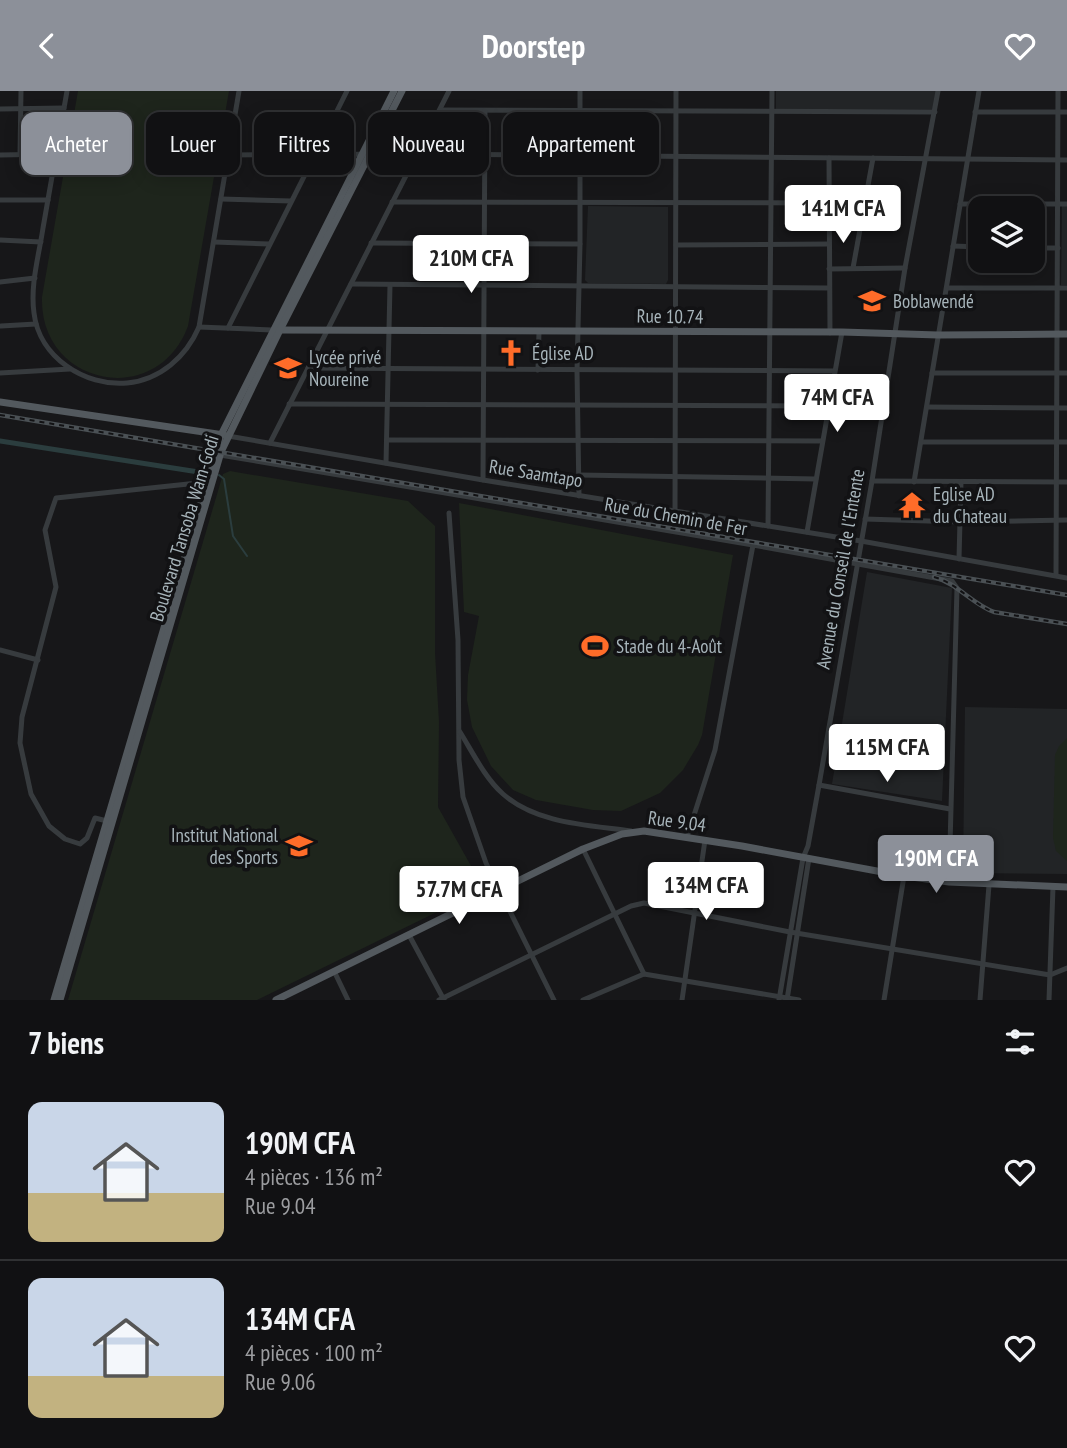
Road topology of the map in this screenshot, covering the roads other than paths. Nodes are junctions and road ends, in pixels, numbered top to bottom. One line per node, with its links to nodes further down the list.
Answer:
1 (21, 91): 16 (street)
2 (67, 91): 14 (street)
3 (239, 91): 22 (street)
4 (347, 91): 23 (street)
5 (394, 91): 32 (main road, Boulevard Tansoba Wam-Godi)
6 (402, 91): 32 (main road, Boulevard Tansoba Wam-Godi)
7 (449, 91): 17 (street)
8 (580, 91): 19 (street)
9 (676, 91): 20 (street)
10 (772, 91): 24 (street)
11 (938, 91): 25 (street, Avenue du Conseil de l'Entente)
12 (979, 91): 26 (street)
13 (1058, 91): 27 (street)
14 (64, 108): 16 (street); 21 (street)
15 (0, 109): 16 (street)
16 (20, 109): 30 (street)
17 (440, 110): 18 (street)
18 (485, 110): 19 (street)
19 (580, 110): 20 (street)
20 (677, 110): 24 (street); 35 (street)
21 (63, 112)
22 (235, 112)
23 (337, 112)
24 (772, 112): 25 (street); 36 (street)
25 (935, 112): 39 (street, Avenue du Conseil de l'Entente)
26 (975, 112): 27 (street); 40 (street)
27 (1058, 112): 28 (street); 41 (street)
28 (1067, 112)
29 (0, 155): 30 (street)
30 (20, 155)
31 (354, 155): 32 (street)
32 (365, 155): 33 (street); 95 (main road, Boulevard Tansoba Wam-Godi)
33 (368, 155)
34 (659, 157): 35 (street)
35 (675, 157): 36 (street); 56 (street)
36 (771, 157): 37 (street); 57 (street)
37 (830, 158): 38 (street); 58 (street)
38 (873, 158): 39 (street); 76 (street)
39 (927, 159): 40 (street); 77 (street, Avenue du Conseil de l'Entente)
40 (967, 159): 41 (street); 59 (street)
41 (1058, 160): 42 (street); 60 (street)
42 (1067, 160)
43 (52, 175): 51 (street)
44 (225, 175): 49 (street)
45 (305, 175): 52 (street)
46 (406, 175): 53 (street)
47 (485, 175): 54 (street)
48 (581, 175): 55 (street)
49 (221, 199): 52 (street); 64 (street)
50 (0, 200): 51 (street)
51 (48, 200): 63 (street)
52 (291, 201): 66 (street)
53 (392, 202): 54 (street); 65 (street)
54 (485, 202): 55 (street); 67 (street)
55 (580, 202): 56 (street); 68 (street)
56 (677, 203): 57 (street); 70 (street)
57 (771, 203): 58 (street); 71 (street)
58 (830, 203): 69 (street)
59 (960, 204): 60 (street); 72 (street)
60 (1057, 204): 61 (street); 75 (street)
61 (1067, 204)
62 (0, 240): 63 (street)
63 (41, 242): 79 (street)
64 (214, 242): 66 (street); 93 (street)
65 (371, 243): 67 (street); 81 (street)
66 (269, 244): 94 (street)
67 (485, 244): 68 (street); 83 (street)
68 (580, 244): 84 (street)
69 (830, 244): 71 (street); 78 (street)
70 (676, 245): 71 (street); 85 (street)
71 (771, 245): 86 (street)
72 (953, 246): 73 (street); 88 (street)
73 (968, 247)
74 (1045, 248): 75 (street)
75 (1058, 248): 89 (street)
76 (853, 268): 77 (street); 78 (street)
77 (905, 268): 106 (street, Avenue du Conseil de l'Entente)
78 (829, 269): 87 (street)
79 (35, 278): 80 (street); 91 (street)
80 (0, 282)
81 (351, 284): 82 (street); 96 (street)
82 (390, 285): 83 (street); 97 (street)
83 (484, 285): 84 (street); 98 (street)
84 (580, 287): 85 (street); 100 (street)
85 (676, 287): 86 (street); 101 (street)
86 (771, 288): 87 (street); 103 (street)
87 (829, 288): 104 (street)
88 (947, 288): 89 (street); 108 (street)
89 (1058, 288): 90 (street); 105 (street)
90 (1067, 288)
91 (36, 324): 92 (street); 110 (street)
92 (1, 326)
93 (199, 327): 94 (street); 110 (street)
94 (228, 328): 95 (street)
95 (276, 330): 96 (main road, Rue 10.74); 133 (main road, Boulevard Tansoba Wam-Godi)
96 (327, 331): 97 (main road, Rue 10.74); 109 (street)
97 (388, 331): 98 (main road, Rue 10.74); 111 (street)
98 (483, 331): 99 (main road, Rue 10.74); 112 (street)
99 (539, 331): 100 (main road, Rue 10.74); 113 (street)
100 (578, 331): 101 (main road, Rue 10.74); 115 (street)
101 (675, 332): 103 (main road, Rue 10.74); 114 (street)
102 (842, 332): 104 (main road, Rue 10.74); 106 (main road, Rue 10.74); 117 (street)
103 (771, 333): 104 (main road, Rue 10.74); 116 (street)
104 (830, 333)
105 (1056, 333): 107 (main road, Rue 10.74); 108 (main road, Rue 10.74); 120 (street)
106 (894, 334): 108 (main road, Rue 10.74); 151 (street, Avenue du Conseil de l'Entente)
107 (1067, 334)
108 (938, 335): 119 (street)
109 (308, 367): 111 (street); 123 (street)
110 (70, 369): 118 (street)
111 (388, 369): 112 (street); 124 (street)
112 (484, 369): 113 (street); 128 (street)
113 (538, 370): 115 (street)
114 (675, 370): 115 (street); 116 (street); 129 (street)
115 (578, 371): 126 (street)
116 (770, 371): 117 (street); 125 (street)
117 (834, 371): 127 (street)
118 (0, 373)
119 (932, 373): 120 (street); 130 (street)
120 (1057, 373): 121 (street); 131 (street)
121 (1067, 373)
122 (0, 402): 133 (main road, Rue Saamtapo)
123 (289, 404): 124 (street); 143 (street)
124 (387, 405): 128 (street); 134 (street)
125 (770, 405): 127 (street); 129 (street); 138 (street)
126 (578, 406): 128 (street); 129 (street); 135 (street)
127 (829, 406): 139 (street)
128 (484, 407): 136 (street)
129 (675, 407): 137 (street)
130 (927, 407): 131 (street); 140 (street)
131 (1057, 408): 132 (street); 141 (street)
132 (1067, 408)
133 (224, 435): 143 (street, Rue Saamtapo); 144 (main road, Boulevard Tansoba Wam-Godi); 153 (main road, Boulevard Tansoba Wam-Godi)
134 (387, 440): 136 (street); 145 (street)
135 (579, 440): 136 (street); 137 (street); 146 (street)
136 (484, 441): 150 (street)
137 (674, 442): 138 (street); 147 (street)
138 (768, 442): 139 (street); 148 (street)
139 (822, 442): 149 (street)
140 (922, 442): 141 (street); 154 (street)
141 (1056, 442): 142 (street); 152 (street)
142 (1067, 442)
143 (270, 443): 145 (street, Rue Saamtapo)
144 (220, 455): 167 (street, Rue du Chemin de Fer); 207 (main road, Boulevard Tansoba Wam-Godi)
145 (386, 463): 150 (street, Rue Saamtapo)
146 (579, 475): 147 (street); 157 (street)
147 (674, 477): 148 (street); 158 (street)
148 (769, 477): 149 (street); 164 (street)
149 (816, 479): 165 (street)
150 (483, 481): 157 (street, Rue Saamtapo)
151 (872, 481): 154 (street); 160 (street, Avenue du Conseil de l'Entente)
152 (1056, 481): 155 (street); 156 (street); 161 (street)
153 (207, 482): 175 (street); 179 (main road, Boulevard Tansoba Wam-Godi)
154 (914, 482): 155 (street)
155 (961, 482): 163 (street)
156 (1067, 482)
157 (579, 496): 158 (street, Rue Saamtapo)
158 (675, 511): 164 (street, Rue Saamtapo)
159 (449, 513): 176 (street)
160 (865, 519): 163 (street); 166 (street, Avenue du Conseil de l'Entente)
161 (1056, 520): 162 (street); 163 (street); 168 (street)
162 (1067, 520)
163 (960, 521): 170 (street)
164 (768, 526): 165 (street, Rue Saamtapo)
165 (807, 532): 166 (street, Rue Saamtapo)
166 (861, 541): 170 (street, Rue Saamtapo); 171 (street, Avenue du Conseil de l'Entente)
167 (753, 545): 171 (street, Rue du Chemin de Fer); 181 (street)
168 (1057, 556): 169 (street); 172 (street)
169 (1067, 556)
170 (958, 559): 172 (street, Rue Saamtapo)
171 (858, 564): 177 (street, Avenue du Conseil de l'Entente); 178 (street, Rue du Chemin de Fer)
172 (1056, 575): 173 (street, Rue Saamtapo)
173 (1067, 578)
174 (0, 650): 175 (street)
175 (38, 660): 179 (street)
176 (458, 730): 180 (street); 190 (street)
177 (819, 785): 178 (street); 184 (street, Avenue du Conseil de l'Entente)
178 (950, 809): 186 (street)
179 (107, 821): 206 (main road, Boulevard Tansoba Wam-Godi)
180 (633, 831): 181 (main road, Rue 9.04); 183 (main road, Rue 9.04)
181 (687, 837): 182 (main road, Rue 9.04)
182 (705, 841): 184 (main road, Rue 9.04); 191 (street)
183 (583, 849): 190 (main road, Rue 9.04); 192 (street)
184 (806, 859): 185 (main road, Rue 9.04); 193 (street, Avenue du Conseil de l'Entente); 194 (street, Avenue du Conseil de l'Entente)
185 (904, 876): 186 (main road, Rue 9.04); 196 (street)
186 (949, 882): 187 (main road, Rue 9.04)
187 (989, 885): 188 (main road, Rue 9.04); 198 (street)
188 (1053, 887): 189 (main road, Rue 9.04); 202 (street)
189 (1067, 887)
190 (500, 891): 195 (main road, Rue 9.04); 197 (street)
191 (694, 913): 192 (street); 193 (street); 203 (street)
192 (614, 915): 197 (street); 201 (street)
193 (790, 932): 194 (street); 205 (street, Avenue du Conseil de l'Entente)
194 (798, 933): 196 (street); 205 (street, Avenue du Conseil de l'Entente)
195 (410, 935): 200 (main road, Rue 9.04); 204 (street)
196 (893, 949): 198 (street); 214 (street)
197 (532, 955): 204 (street); 210 (street)
198 (984, 964): 202 (street); 215 (street)
199 (1067, 968): 202 (street)
200 (334, 971): 208 (main road, Rue 9.04); 209 (street)
201 (644, 974): 203 (street); 211 (street)
202 (1050, 975): 216 (street)
203 (684, 981): 205 (street); 212 (street)
204 (442, 999)
205 (783, 999): 213 (street)
206 (54, 1000)
207 (60, 1000)
208 (276, 1000)
209 (348, 1000)
210 (554, 1000)
211 (583, 1000)
212 (682, 1000)
213 (800, 1000)
214 (884, 1000)
215 (980, 1000)
216 (1049, 1000)

